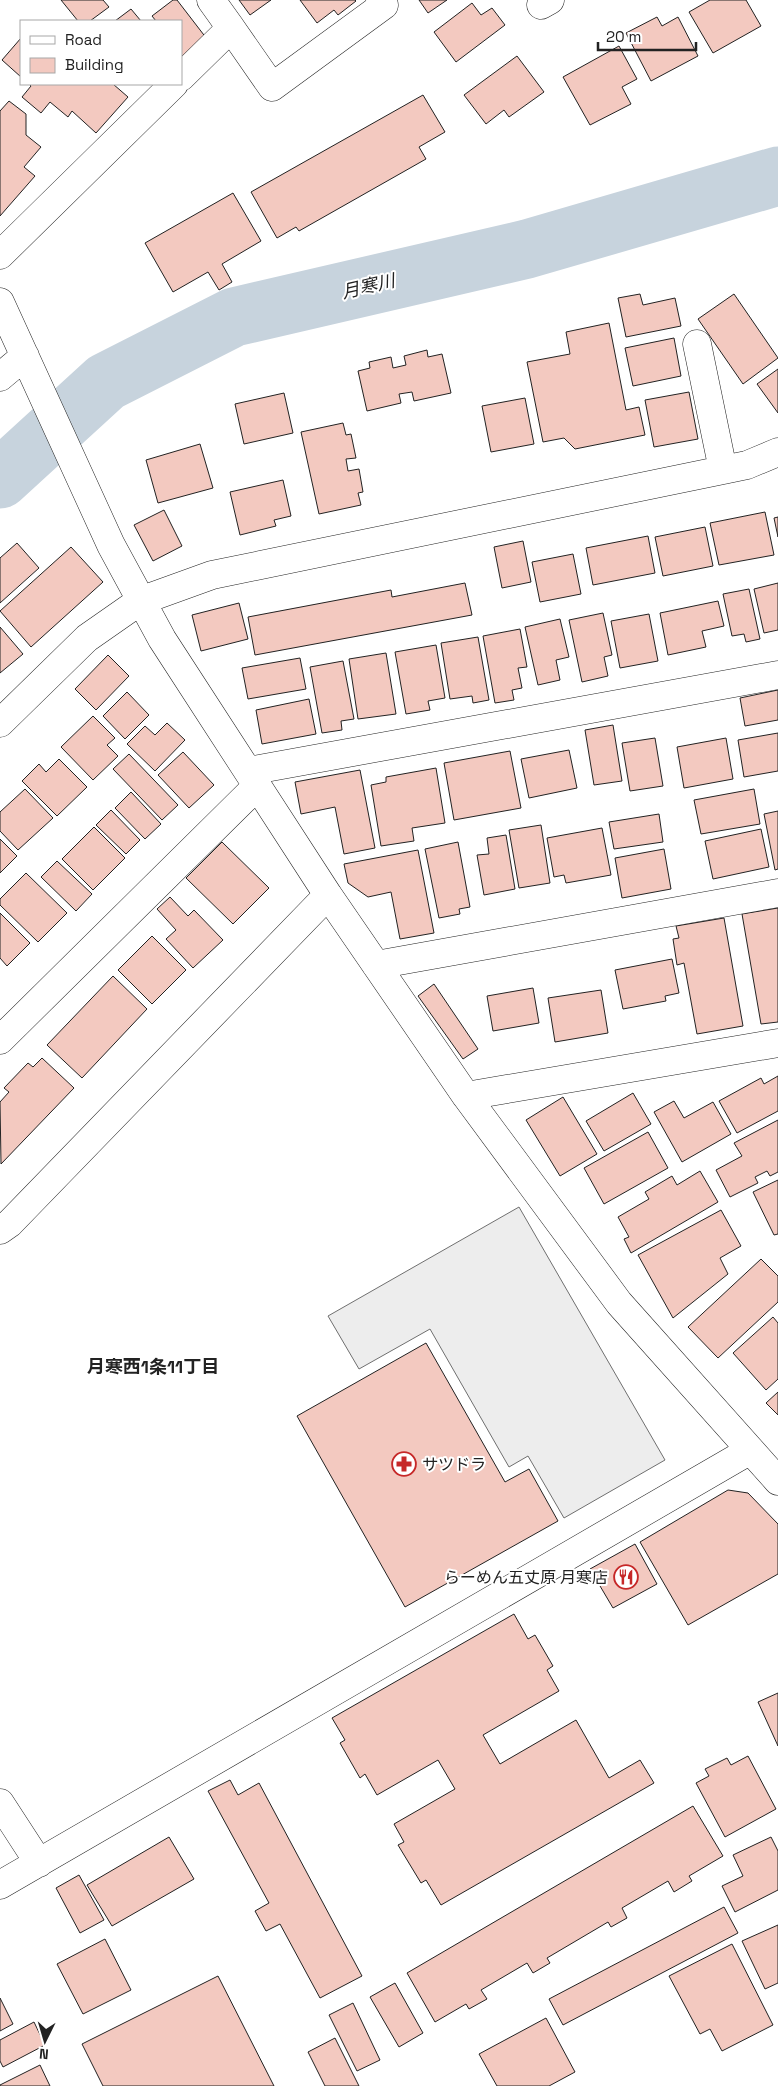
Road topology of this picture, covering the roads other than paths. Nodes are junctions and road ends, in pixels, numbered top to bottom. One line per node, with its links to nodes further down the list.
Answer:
1 (210, 0): 3 (street)
2 (380, 0): 3 (street)
3 (231, 28): 4 (street)
4 (182, 76)
5 (173, 85): 6 (street)
6 (0, 254)
7 (0, 302): 9 (street)
8 (697, 344): 12 (street)
9 (30, 367): 10 (street); 13 (street)
10 (0, 378)
11 (778, 452): 12 (street)
12 (723, 470): 13 (street)
13 (140, 601): 15 (street); 16 (street)
14 (778, 675): 16 (street)
15 (0, 723)
16 (253, 778): 18 (street); 20 (street)
17 (778, 893): 19 (street)
18 (328, 895): 19 (street); 23 (street)
19 (376, 965): 22 (street)
20 (0, 1040)
21 (778, 1042): 22 (street)
22 (466, 1096): 24 (street)
23 (3, 1221)
24 (749, 1450): 25 (street); 27 (street)
25 (778, 1481)
26 (0, 1803): 27 (street)
27 (39, 1863): 28 (street)
28 (0, 1885)

